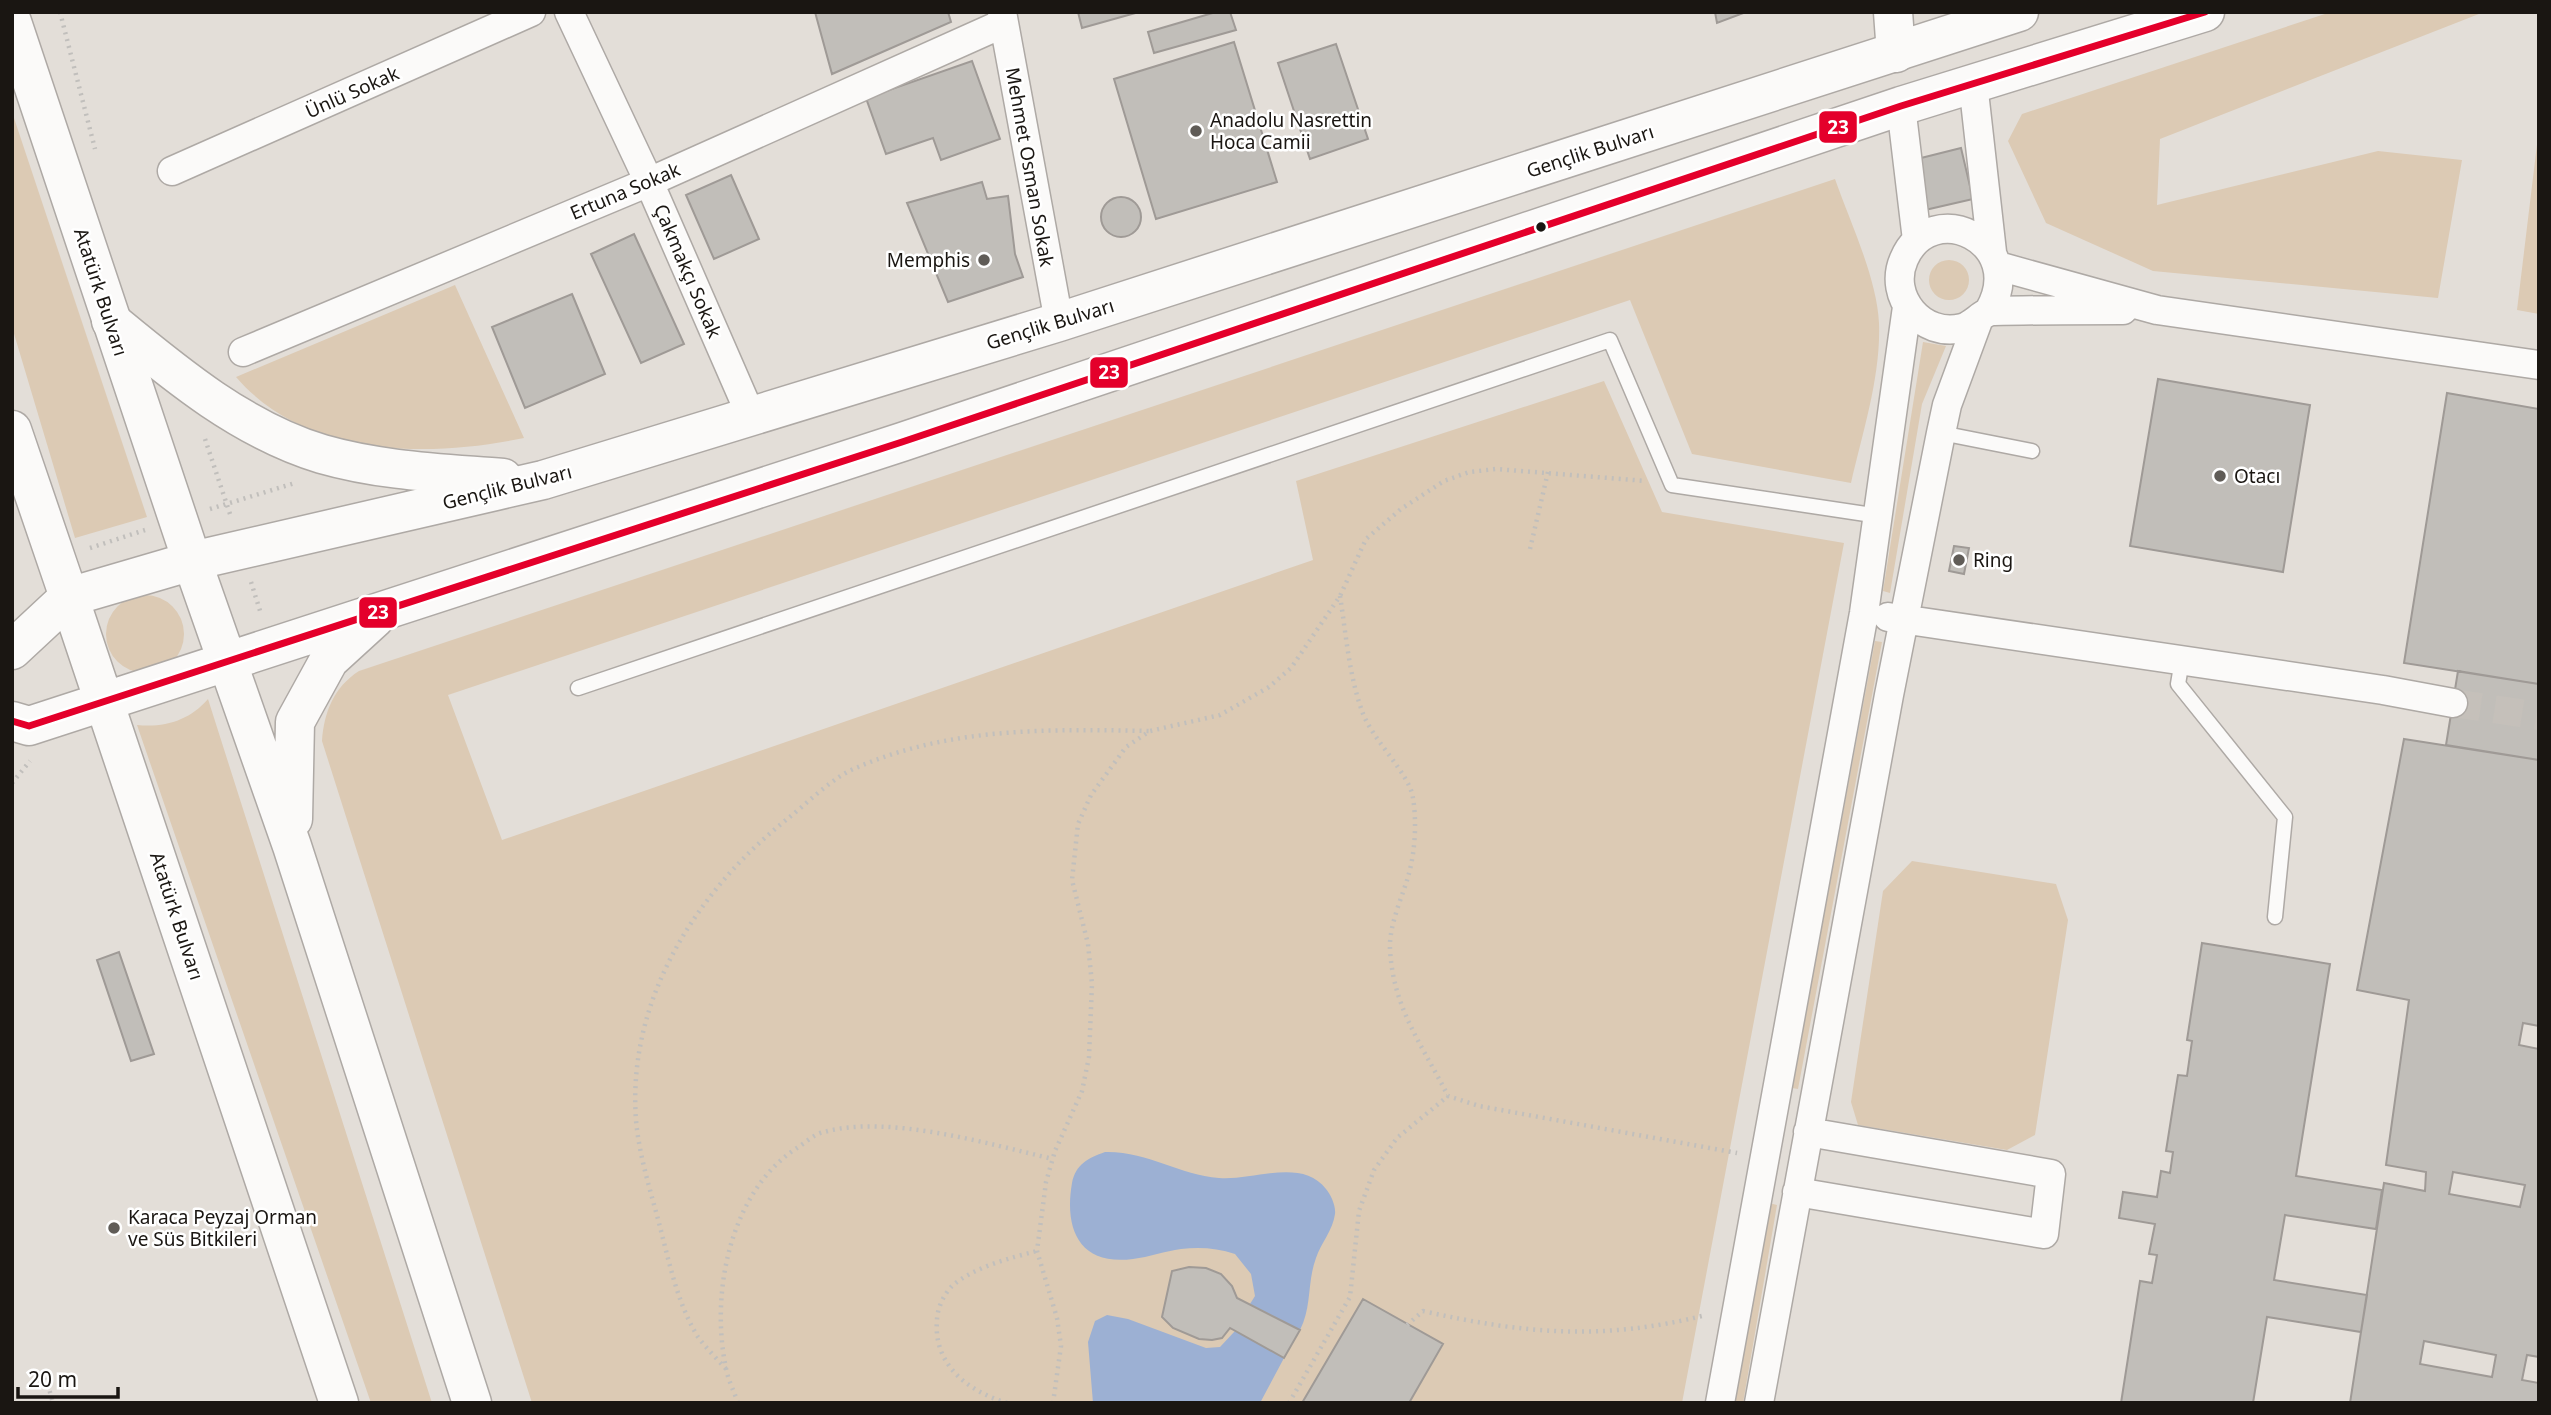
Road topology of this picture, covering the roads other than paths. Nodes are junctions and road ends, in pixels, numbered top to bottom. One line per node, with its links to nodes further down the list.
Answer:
1 (531, 12): 12 (street, Ünlü Sokak)
2 (569, 12): 13 (street, Çakmakçı Sokak)
3 (1893, 12): 9 (main road)
4 (2019, 12): 7 (main road, Gençlik Bulvarı)
5 (2204, 12): 10 (main road)
6 (1003, 18): 13 (street, Ertuna Sokak); 20 (street, Mehmet Osman Sokak)
7 (1961, 21): 9 (main road, Gençlik Bulvarı); 10 (main road)
8 (12, 22): 19 (main road, Atatürk Bulvarı)
9 (1896, 53): 11 (main road); 20 (main road, Gençlik Bulvarı)
10 (1973, 83): 11 (main road); 15 (street)
11 (1901, 106): 14 (street); 31 (main road)
12 (172, 171)
13 (649, 182): 21 (street, Ertuna Sokak); 23 (street, Çakmakçı Sokak)
14 (1917, 240): 15 (street); 16 (street)
15 (1995, 259): 17 (street); 18 (street)
16 (1908, 307): 18 (street); 28 (street)
17 (2157, 310): 18 (street); 22 (street)
18 (1983, 316): 25 (street)
19 (111, 321): 27 (main road); 29 (main road, Atatürk Bulvarı)
20 (1059, 322): 23 (main road, Gençlik Bulvarı)
21 (243, 352)
22 (2539, 365)
23 (751, 416): 27 (main road, Gençlik Bulvarı)
24 (12, 430): 30 (main road, Atatürk Bulvarı)
25 (1941, 433): 26 (lane); 33 (street)
26 (2032, 451)
27 (543, 480): 29 (main road, Gençlik Bulvarı)
28 (1879, 516): 32 (street); 37 (lane)
29 (192, 561): 30 (main road, Gençlik Bulvarı); 36 (main road, Atatürk Bulvarı)
30 (69, 597): 34 (main road); 38 (main road, Atatürk Bulvarı)
31 (385, 608): 36 (main road); 41 (main road)
32 (1864, 613): 33 (street); 44 (street)
33 (1904, 620): 35 (street); 43 (street)
34 (12, 650)
35 (2182, 660): 39 (street); 42 (lane)
36 (228, 663): 38 (main road); 41 (main road, Atatürk Bulvarı)
37 (578, 688)
38 (105, 700): 40 (main road); 46 (main road, Atatürk Bulvarı)
39 (2453, 703)
40 (12, 722)
41 (292, 846): 47 (main road)
42 (2275, 918)
43 (1808, 1132): 45 (street); 45 (street)
44 (1764, 1158): 45 (street); 48 (street)
45 (1799, 1178): 49 (street)
46 (339, 1403)
47 (472, 1403)
48 (1720, 1403)
49 (1759, 1403)

